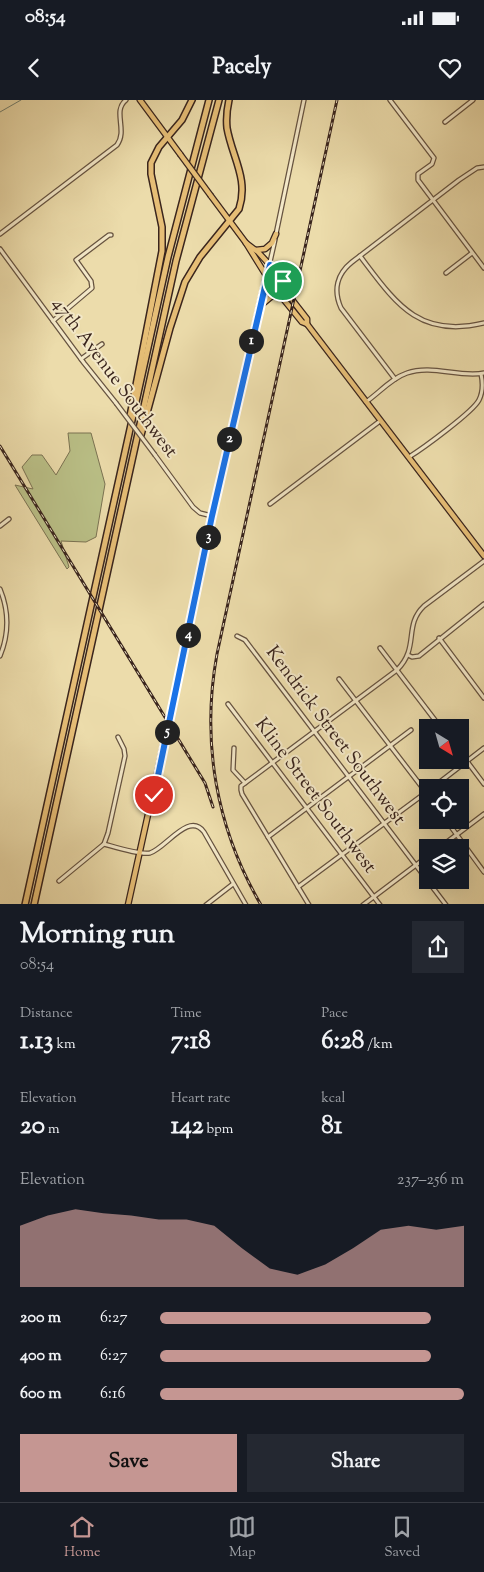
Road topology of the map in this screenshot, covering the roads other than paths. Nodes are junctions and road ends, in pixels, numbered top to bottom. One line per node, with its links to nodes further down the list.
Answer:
1 (126, 100): 15 (street)
2 (140, 100): 11 (main road)
3 (192, 100): 11 (highway)
4 (210, 100): 37 (highway)
5 (219, 100): 38 (highway)
6 (229, 100): 14 (highway)
7 (304, 100): 16 (street)
8 (390, 100): 13 (street)
9 (473, 100): 10 (street)
10 (445, 122)
11 (168, 138): 14 (main road, bridge); 37 (highway)
12 (484, 168): 13 (street)
13 (433, 200): 20 (street); 21 (street)
14 (229, 221): 19 (main road); 38 (highway)
15 (0, 234)
16 (276, 234): 19 (main road); 22 (street)
17 (111, 235): 28 (street)
18 (0, 249): 28 (street, 47th Avenue Southwest)
19 (253, 250): 22 (main road); 25 (main road)
20 (472, 253): 23 (street); 24 (street)
21 (360, 256): 30 (street); 34 (street)
22 (270, 265): 25 (street); 29 (main road)
23 (484, 268)
24 (446, 273)
25 (266, 277): 26 (main road); 27 (main road)
26 (283, 297): 27 (main road); 29 (main road)
27 (259, 308): 41 (main road)
28 (53, 321): 32 (street, 47th Avenue Southwest)
29 (307, 324): 35 (main road)
30 (484, 324)
31 (102, 344): 32 (street)
32 (81, 359): 41 (street, 47th Avenue Southwest, bridge)
33 (482, 373): 34 (street); 39 (street)
34 (395, 379): 35 (street)
35 (366, 402): 36 (main road)
36 (380, 420): 39 (main road); 40 (street)
37 (127, 441): 92 (highway)
38 (135, 449): 93 (highway)
39 (409, 457): 44 (main road)
40 (270, 504)
41 (212, 516): 83 (main road)
42 (9, 519): 43 (street)
43 (0, 526)
44 (484, 556)
45 (484, 561): 51 (street)
46 (0, 589): 52 (street)
47 (483, 607): 49 (street)
48 (237, 636): 60 (street, Kendrick Street Southwest)
49 (439, 638): 51 (street); 55 (street)
50 (380, 648): 53 (street)
51 (408, 655): 53 (street)
52 (0, 656)
53 (397, 670): 56 (street); 58 (street)
54 (339, 679): 56 (street)
55 (484, 698)
56 (356, 701): 60 (street); 62 (street)
57 (228, 704): 66 (street, Kline Street Southwest)
58 (434, 719)
59 (411, 730): 62 (street)
60 (315, 732): 66 (street); 69 (street, Kendrick Street Southwest)
61 (118, 737): 82 (street)
62 (390, 746): 69 (street); 72 (street)
63 (234, 748): 71 (street)
64 (484, 748): 65 (street)
65 (469, 759)
66 (273, 763): 71 (street); 75 (street, Kline Street Southwest)
67 (469, 764): 73 (street)
68 (457, 769): 70 (street)
69 (349, 776): 75 (street); 77 (street, Kendrick Street Southwest)
70 (444, 779)
71 (245, 783): 80 (street)
72 (419, 783)
73 (484, 784)
74 (419, 799): 77 (street)
75 (307, 808): 80 (street); 84 (street, Kline Street Southwest)
76 (484, 814): 79 (street)
77 (384, 823): 84 (street); 86 (street, Kendrick Street Southwest)
78 (452, 829): 79 (street)
79 (456, 834): 81 (street); 87 (street)
80 (268, 837): 90 (street)
81 (450, 839)
82 (104, 844): 83 (street); 88 (street)
83 (140, 852): 89 (street); 94 (main road)
84 (342, 855): 90 (street); 91 (street, Kline Street Southwest)
85 (419, 862): 86 (street)
86 (415, 865): 91 (street); 100 (street, Kendrick Street Southwest)
87 (484, 872)
88 (59, 881)
89 (234, 884): 95 (street); 96 (street)
90 (298, 887): 97 (street)
91 (374, 896): 98 (street); 99 (street, Kline Street Southwest)
92 (25, 904)
93 (34, 904)
94 (128, 904)
95 (206, 904)
96 (246, 904)
97 (309, 904)
98 (363, 904)
99 (380, 904)
100 (446, 904)

